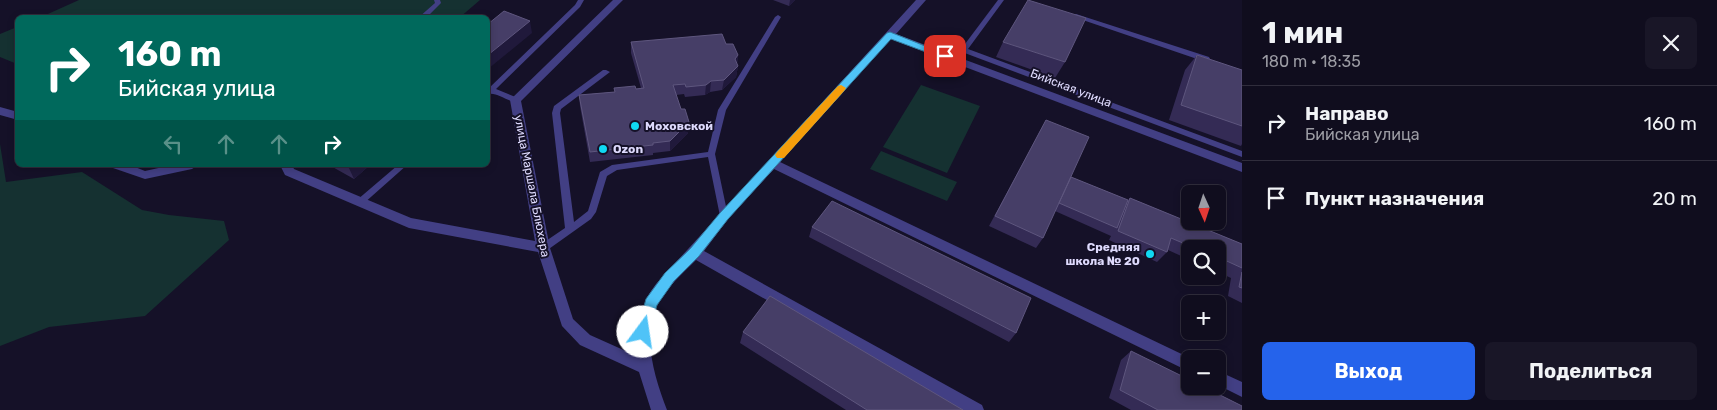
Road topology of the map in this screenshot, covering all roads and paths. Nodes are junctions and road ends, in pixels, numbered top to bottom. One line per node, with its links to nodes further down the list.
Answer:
1 (438, 0): 7 (lane)
2 (581, 0): 12 (lane)
3 (618, 0): 14 (street, улица Маршала Блюхера)
4 (921, 0): 9 (street)
5 (1001, 0): 18 (lane)
6 (1066, 12): 10 (lane)
7 (424, 15)
8 (778, 18): 17 (lane)
9 (890, 35): 19 (street); 24 (street, Бийская улица)
10 (1214, 61)
11 (606, 72): 27 (lane)
12 (490, 91)
13 (490, 92): 14 (lane)
14 (515, 100): 28 (street, улица Маршала Блюхера)
15 (0, 111): 16 (street)
16 (15, 115)
17 (711, 154): 26 (lane); 27 (lane)
18 (1242, 154)
19 (773, 164): 26 (street); 30 (street)
20 (123, 167): 21 (street)
21 (183, 167)
22 (287, 167): 25 (street)
23 (401, 167): 25 (lane)
24 (1242, 168)
25 (360, 202): 28 (street)
26 (724, 216): 29 (street)
27 (570, 230): 28 (lane)
28 (543, 248): 31 (street, улица Маршала Блюхера)
29 (694, 252): 31 (street); 35 (street)
30 (1181, 361)
31 (645, 367): 34 (street)
32 (1226, 382): 33 (street)
33 (1242, 390)
34 (659, 410)
35 (976, 410)

